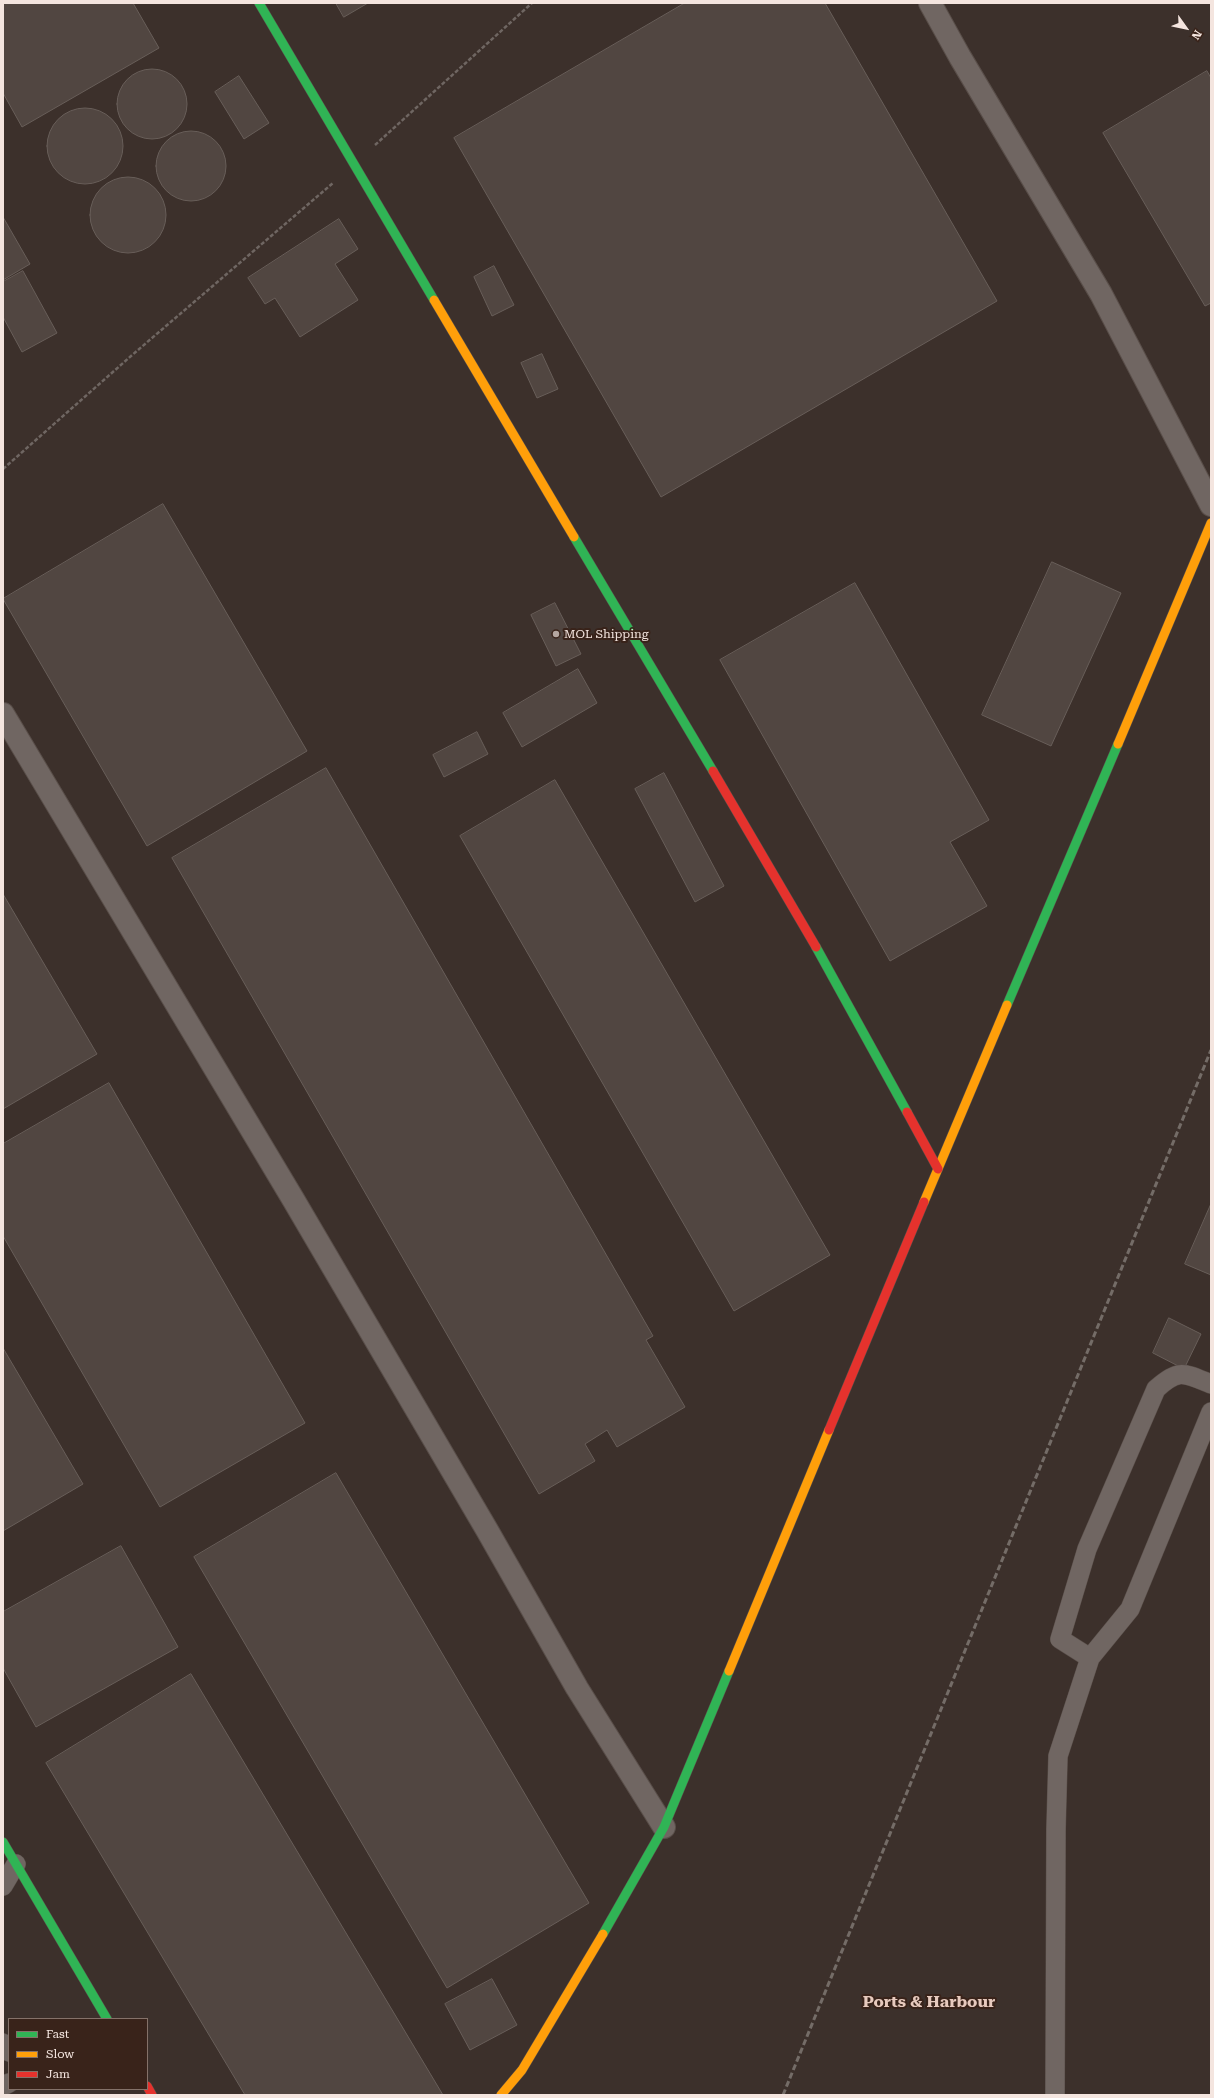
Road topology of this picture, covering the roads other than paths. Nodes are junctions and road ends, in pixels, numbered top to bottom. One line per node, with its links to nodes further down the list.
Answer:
1 (259, 3): 6 (main road)
2 (930, 3): 3 (street)
3 (1211, 505)
4 (1211, 523): 6 (main road)
5 (3, 714): 10 (street)
6 (938, 1169): 10 (main road)
7 (1211, 1384): 9 (lane)
8 (1211, 1412): 9 (lane)
9 (1090, 1658): 16 (lane)
10 (664, 1827): 15 (main road)
11 (3, 1842): 12 (main road)
12 (16, 1864): 13 (lane); 14 (main road)
13 (3, 1886)
14 (106, 2018)
15 (501, 2095)
16 (1055, 2095)

